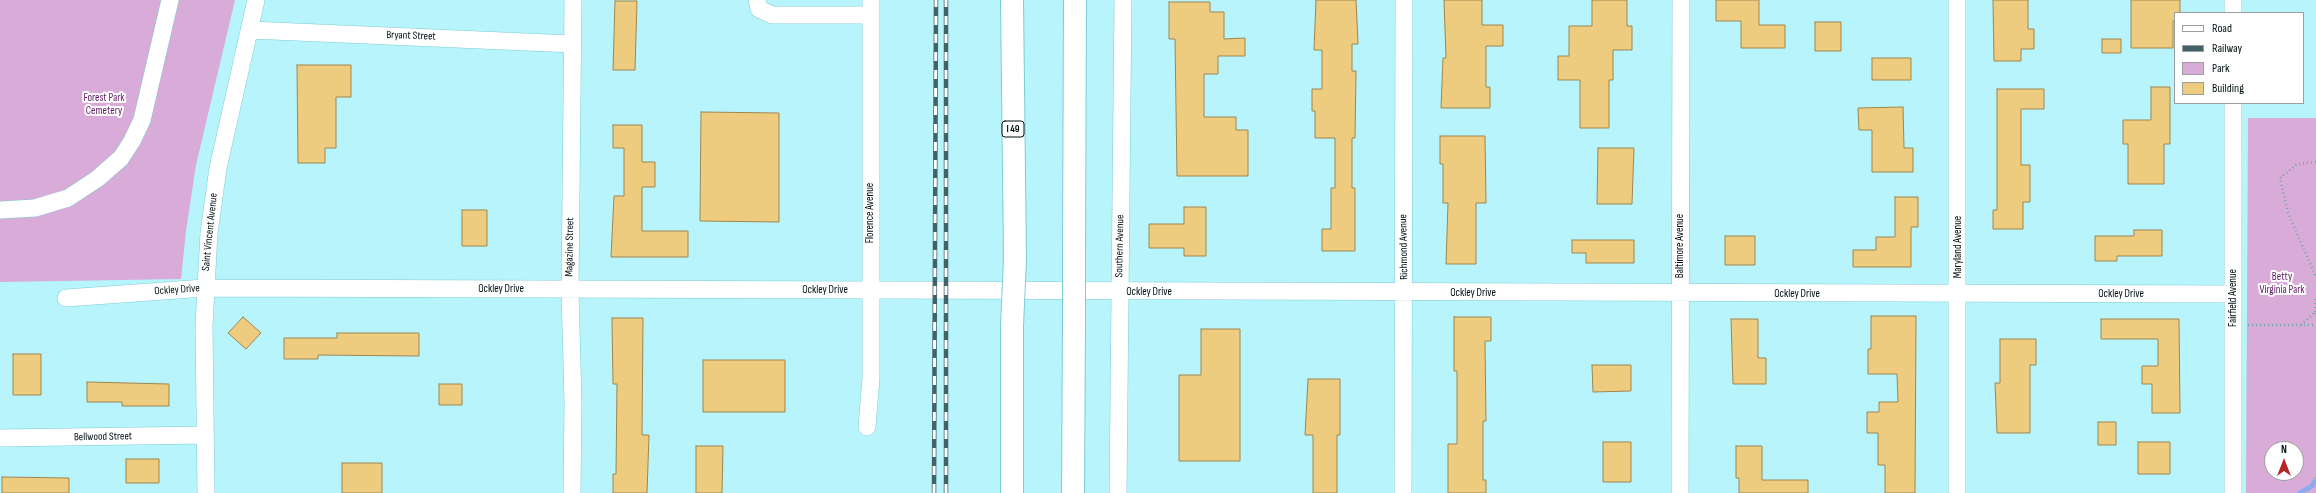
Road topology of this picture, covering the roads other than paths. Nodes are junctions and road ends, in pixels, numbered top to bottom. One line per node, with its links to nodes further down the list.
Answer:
1 (170, 0): 17 (street)
2 (256, 0): 14 (street, Saint Vincent Avenue)
3 (573, 0): 15 (street, Magazine Street)
4 (757, 0): 12 (street)
5 (1012, 0): 32 (highway, I 49, bridge)
6 (1075, 0): 33 (highway, bridge)
7 (1123, 0): 21 (street, Southern Avenue)
8 (1404, 0): 22 (street, Richmond Avenue)
9 (1681, 0): 23 (street, Baltimore Avenue)
10 (1957, 0): 24 (street, Maryland Avenue)
11 (2233, 0): 13 (street)
12 (871, 8): 20 (street, Florence Avenue)
13 (2233, 12)
14 (250, 30): 15 (street, Bryant Street); 18 (street, Saint Vincent Avenue)
15 (572, 44): 19 (street, Magazine Street)
16 (2233, 104): 25 (street, Fairfield Avenue)
17 (0, 210)
18 (205, 288): 19 (street, Ockley Drive); 26 (street, Ockley Drive); 28 (street, Saint Vincent Avenue)
19 (570, 290): 20 (street, Ockley Drive); 31 (street, Magazine Street)
20 (870, 290): 21 (street, Ockley Drive); 27 (street, Florence Avenue)
21 (1119, 292): 22 (street, Ockley Drive); 34 (street, Southern Avenue)
22 (1405, 293): 23 (street, Ockley Drive); 35 (street, Richmond Avenue)
23 (1680, 293): 24 (street, Ockley Drive); 36 (street, Baltimore Avenue)
24 (1958, 294): 25 (street, Ockley Drive); 37 (street, Maryland Avenue)
25 (2233, 294): 38 (street, Fairfield Avenue)
26 (66, 298)
27 (867, 427)
28 (205, 435): 29 (street, Bellwood Street); 30 (street, Saint Vincent Avenue)
29 (0, 438)
30 (206, 493)
31 (572, 493)
32 (1012, 493)
33 (1073, 493)
34 (1118, 493)
35 (1403, 493)
36 (1680, 493)
37 (1957, 493)
38 (2233, 493)

